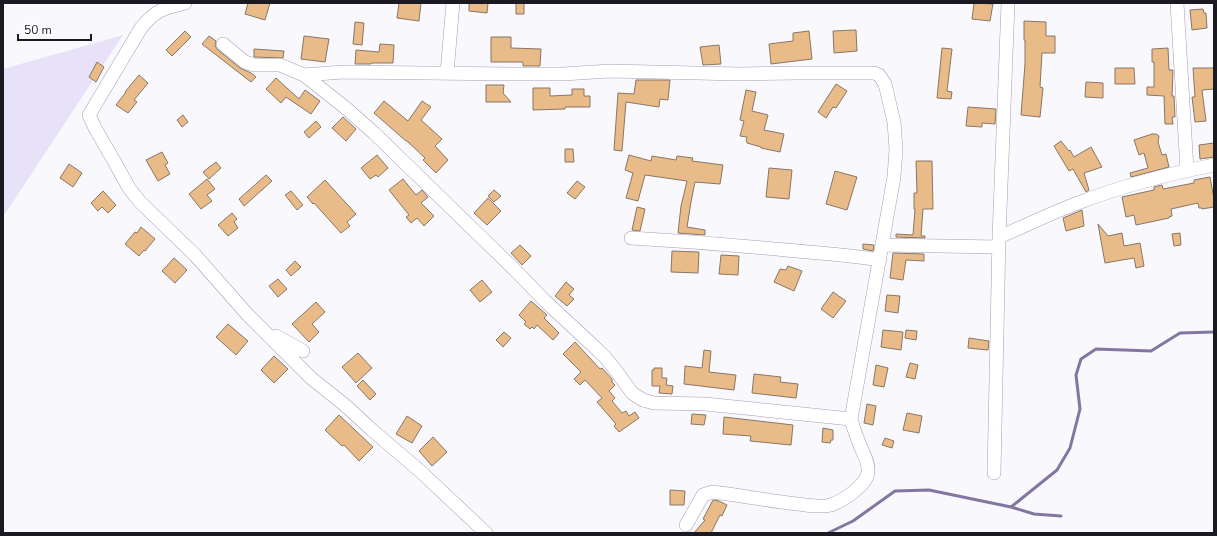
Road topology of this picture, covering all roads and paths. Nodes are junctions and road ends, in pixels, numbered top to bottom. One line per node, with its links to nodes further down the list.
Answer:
1 (185, 3): 14 (street)
2 (453, 3): 6 (street)
3 (1008, 3): 11 (street)
4 (1177, 3): 9 (street)
5 (223, 44): 7 (street)
6 (447, 73): 7 (street); 12 (street)
7 (304, 75): 16 (street)
8 (1214, 165): 9 (street)
9 (1187, 170): 11 (street)
10 (632, 238): 13 (street)
11 (998, 242): 12 (street); 17 (street)
12 (883, 245): 13 (street)
13 (880, 260): 16 (street)
14 (260, 328): 15 (street); 19 (street)
15 (303, 351)
16 (851, 419): 18 (street)
17 (994, 473)
18 (686, 525)
19 (486, 533)

